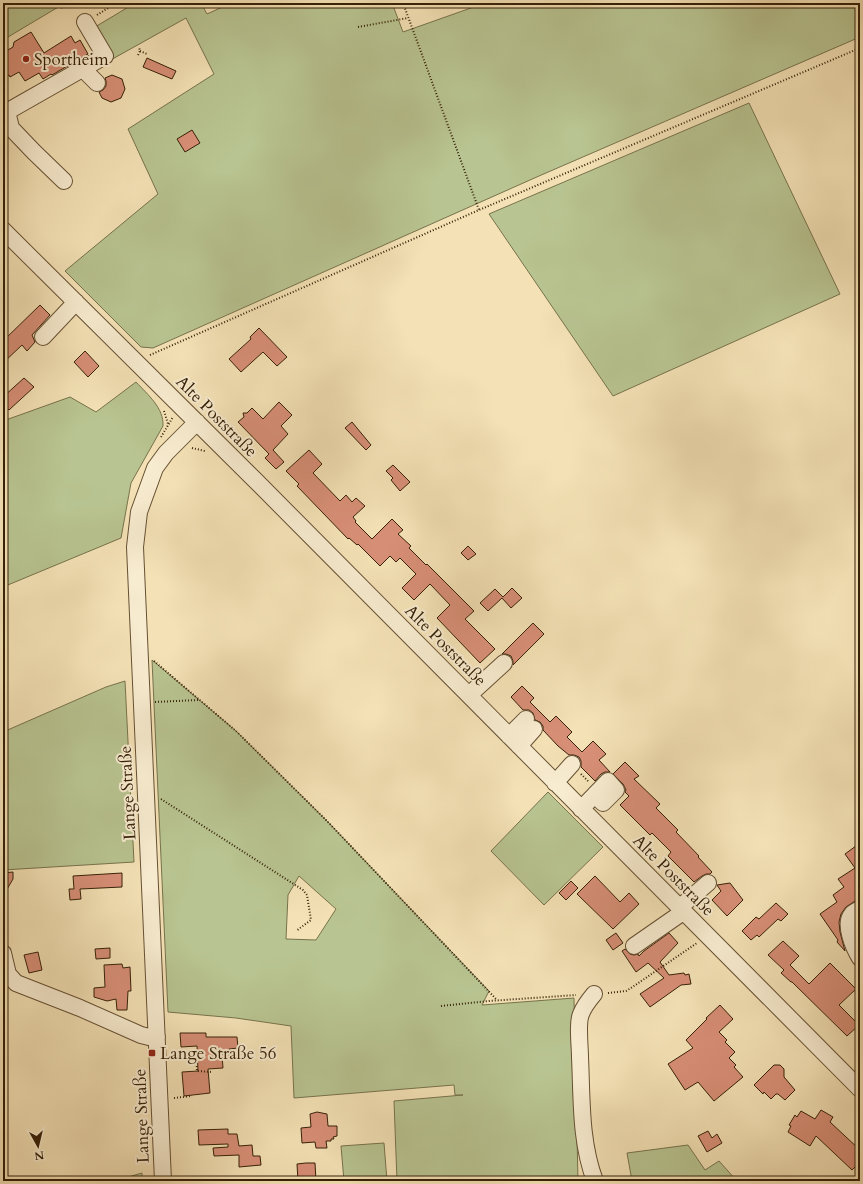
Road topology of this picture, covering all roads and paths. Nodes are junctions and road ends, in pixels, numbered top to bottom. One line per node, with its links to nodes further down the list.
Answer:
1 (69, 3): 3 (path)
2 (403, 3): 4 (path)
3 (61, 8)
4 (408, 18): 6 (path); 16 (path)
5 (85, 22): 12 (street)
6 (358, 27)
7 (139, 47): 9 (path)
8 (860, 48): 16 (path)
9 (140, 51): 10 (path); 11 (path)
10 (147, 54)
11 (138, 55)
12 (83, 69): 13 (street); 14 (street)
13 (97, 83)
14 (5, 113): 15 (street)
15 (64, 181)
16 (479, 210): 20 (path)
17 (3, 230): 18 (street, Alte Poststraße)
18 (76, 302): 19 (street); 20 (street, Alte Poststraße)
19 (43, 337)
20 (136, 361): 21 (street, Alte Poststraße)
21 (197, 422): 24 (street, Alte Poststraße); 43 (street, Lange Straße)
22 (152, 660): 25 (path)
23 (504, 663): 24 (street)
24 (469, 695): 28 (street, Alte Poststraße)
25 (200, 700): 26 (path); 42 (path)
26 (154, 702)
27 (530, 724): 28 (street)
28 (514, 741): 30 (street, Alte Poststraße)
29 (572, 764): 30 (street); 31 (path)
30 (555, 783): 33 (street, Alte Poststraße)
31 (597, 793): 33 (street)
32 (158, 798): 37 (path)
33 (581, 809): 36 (street, Alte Poststraße)
34 (712, 886): 36 (street)
35 (860, 909): 40 (street)
36 (683, 912): 38 (street); 46 (street, Alte Poststraße)
37 (296, 931)
38 (634, 946)
39 (3, 953): 43 (street)
40 (860, 958)
41 (594, 994): 50 (street)
42 (441, 1006)
43 (157, 1037): 49 (street, Lange Straße)
44 (196, 1052): 45 (path)
45 (212, 1072)
46 (860, 1089)
47 (192, 1096): 48 (path)
48 (172, 1098)
49 (163, 1181)
50 (595, 1181)

